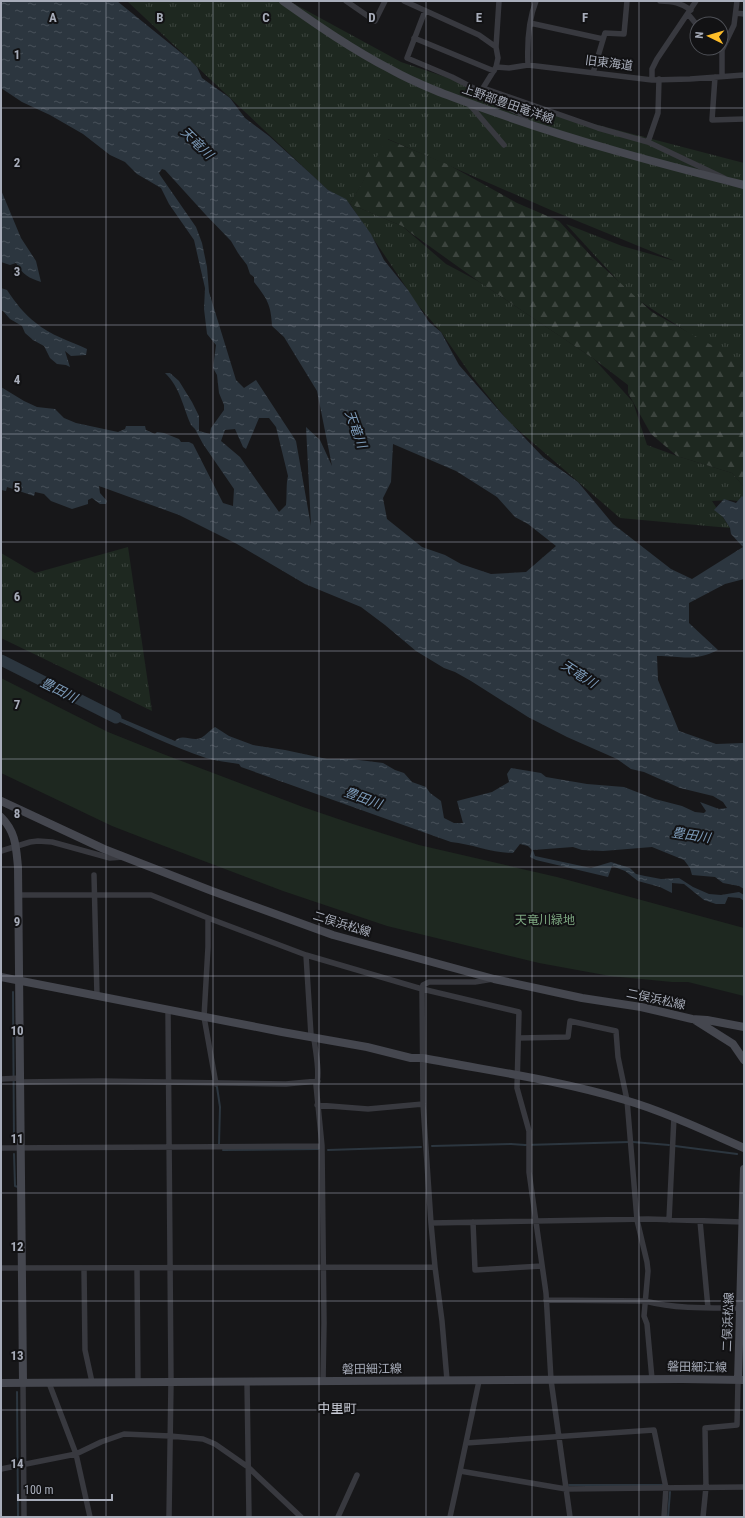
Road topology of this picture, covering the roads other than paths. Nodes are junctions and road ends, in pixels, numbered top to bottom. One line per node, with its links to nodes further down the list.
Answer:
1 (283, 1): 12 (main road, 上野部豊田竜洋線)
2 (289, 1): 12 (street)
3 (346, 1): 4 (street)
4 (385, 1)
5 (404, 1): 13 (street)
6 (499, 1): 22 (street)
7 (536, 1): 18 (street)
8 (627, 1): 21 (street)
9 (660, 1): 14 (street)
10 (696, 1): 14 (street)
11 (737, 1): 15 (street)
12 (294, 9): 33 (main road, 上野部豊田竜洋線)
13 (425, 11): 20 (street); 22 (street)
14 (690, 12): 17 (street); 31 (street)
15 (736, 13): 16 (street); 19 (street)
16 (744, 14)
17 (692, 16)
18 (530, 23): 21 (street); 24 (street)
19 (729, 34)
20 (414, 38): 25 (street); 32 (street)
21 (603, 39): 26 (street)
22 (496, 47): 25 (street)
23 (721, 56): 28 (street)
24 (528, 65): 25 (street, 旧東海道); 26 (street, 旧東海道)
25 (495, 69): 32 (street)
26 (593, 73): 31 (street, 旧東海道)
27 (744, 75): 28 (street, 旧東海道)
28 (722, 76): 29 (street, 旧東海道)
29 (714, 77): 30 (street, 旧東海道); 34 (street)
30 (659, 79): 31 (street, 旧東海道); 36 (street)
31 (652, 80)
32 (483, 91): 35 (street); 36 (street)
33 (469, 103): 35 (main road, 上野部豊田竜洋線); 37 (street)
34 (744, 119)
35 (528, 124): 38 (main road, 上野部豊田竜洋線)
36 (648, 142): 38 (street)
37 (504, 145)
38 (732, 182): 39 (main road, 上野部豊田竜洋線)
39 (744, 185)
40 (1, 802): 44 (main road, 二俣浜松線)
41 (1, 817): 42 (main road)
42 (16, 846): 43 (street); 44 (street); 46 (main road)
43 (1, 851)
44 (125, 857): 51 (main road, 二俣浜松線)
45 (94, 875): 47 (street)
46 (18, 895): 47 (street); 52 (main road)
47 (94, 895): 48 (street); 54 (street)
48 (208, 918): 49 (street); 56 (street)
49 (306, 955): 53 (street); 59 (street)
50 (1, 977): 52 (main road)
51 (494, 979): 53 (street); 57 (main road, 二俣浜松線)
52 (20, 980): 54 (main road); 65 (main road)
53 (422, 989): 60 (street); 61 (street)
54 (97, 996): 55 (main road)
55 (168, 1010): 56 (main road); 67 (street)
56 (204, 1017): 59 (main road); 68 (street)
57 (692, 1018): 58 (main road, 二俣浜松線); 62 (main road, 二俣浜松線)
58 (744, 1027)
59 (314, 1038): 61 (main road); 66 (street)
60 (519, 1038): 63 (street); 69 (street)
61 (423, 1058): 63 (main road); 70 (street)
62 (744, 1060)
63 (518, 1076): 69 (main road); 82 (street)
64 (1, 1078): 65 (street)
65 (17, 1079): 67 (street); 76 (main road)
66 (318, 1081): 68 (street); 71 (street)
67 (169, 1082): 68 (street); 74 (street)
68 (216, 1084)
69 (627, 1100): 72 (main road); 79 (street)
70 (423, 1104): 71 (street); 85 (street)
71 (317, 1105): 73 (street)
72 (674, 1117): 77 (main road); 80 (street)
73 (322, 1146): 74 (street); 88 (street)
74 (170, 1147): 76 (street); 94 (street)
75 (1, 1148): 76 (street)
76 (21, 1148): 91 (main road)
77 (744, 1148)
78 (744, 1169): 84 (main road, 二俣浜松線)
79 (637, 1220): 80 (street); 82 (street); 97 (street)
80 (669, 1220): 81 (street)
81 (700, 1220): 84 (street); 98 (street)
82 (536, 1221): 83 (street); 87 (street)
83 (473, 1222): 85 (street); 87 (street)
84 (743, 1222): 86 (main road, 二俣浜松線)
85 (431, 1223): 89 (street)
86 (743, 1236): 95 (main road, 二俣浜松線)
87 (542, 1266): 96 (street)
88 (323, 1267): 89 (street); 94 (street); 108 (street)
89 (435, 1267): 101 (street)
90 (1, 1268): 91 (street)
91 (23, 1268): 92 (street); 110 (main road)
92 (84, 1268): 93 (street); 105 (street)
93 (137, 1268): 94 (street); 112 (street)
94 (170, 1268): 106 (street)
95 (743, 1268): 99 (main road, 二俣浜松線)
96 (546, 1300): 97 (street); 102 (street)
97 (645, 1301): 98 (street); 100 (street)
98 (708, 1308): 99 (street)
99 (741, 1308): 103 (main road, 二俣浜松線)
100 (652, 1379): 102 (main road, 磐田細江線); 103 (main road, 磐田細江線)
101 (447, 1380): 104 (main road, 磐田細江線); 108 (main road, 磐田細江線)
102 (551, 1380): 104 (main road, 磐田細江線); 114 (street)
103 (741, 1380): 122 (street)
104 (479, 1381): 115 (street)
105 (92, 1382): 111 (main road, 磐田細江線); 112 (main road, 磐田細江線)
106 (170, 1382): 107 (main road, 磐田細江線); 112 (main road, 磐田細江線); 113 (street)
107 (247, 1382): 108 (main road, 磐田細江線); 118 (street)
108 (323, 1382)
109 (1, 1383): 110 (main road, 磐田細江線)
110 (23, 1383): 111 (main road, 磐田細江線); 117 (street)
111 (50, 1383): 116 (street)
112 (138, 1383)
113 (170, 1436): 116 (street); 118 (street); 128 (street)
114 (559, 1436): 115 (street); 124 (street); 125 (street)
115 (466, 1443): 120 (street)
116 (76, 1454): 117 (street); 127 (street)
117 (23, 1464): 119 (street); 126 (street)
118 (248, 1467): 129 (street); 130 (street)
119 (1, 1468)
120 (460, 1471): 125 (street); 132 (street)
121 (357, 1474): 131 (street)
122 (706, 1487): 123 (street); 124 (street); 135 (street)
123 (744, 1487)
124 (666, 1488): 125 (street); 134 (street)
125 (566, 1489): 133 (street)
126 (24, 1517)
127 (90, 1517)
128 (169, 1517)
129 (249, 1517)
130 (301, 1517)
131 (338, 1517)
132 (450, 1517)
133 (570, 1517)
134 (664, 1517)
135 (703, 1517)

